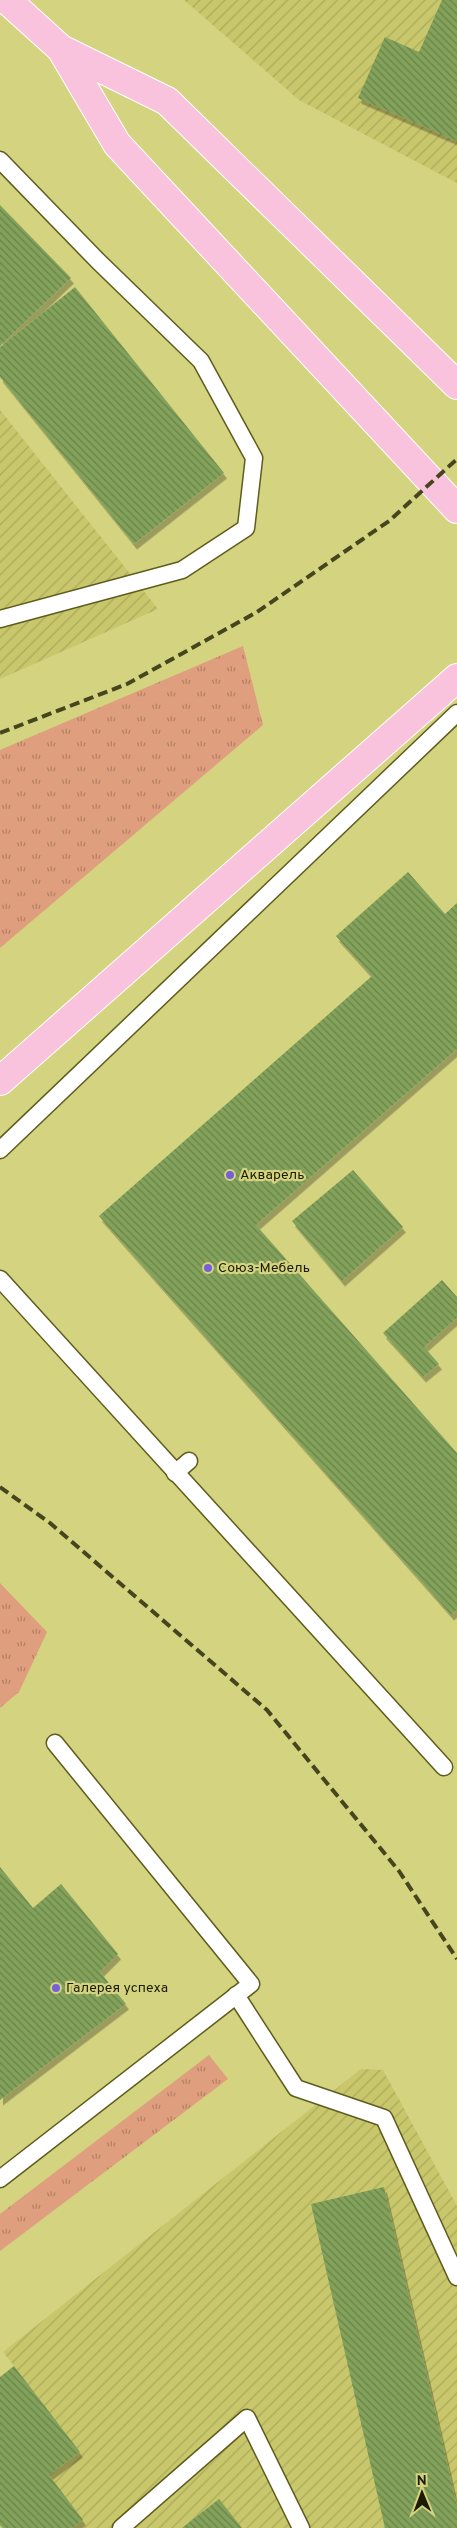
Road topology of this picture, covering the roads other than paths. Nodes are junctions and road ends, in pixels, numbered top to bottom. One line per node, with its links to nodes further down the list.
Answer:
1 (8, 0): 2 (main road)
2 (61, 49): 4 (main road); 5 (main road)
3 (0, 160): 6 (lane)
4 (457, 385)
5 (457, 509)
6 (0, 619)
7 (457, 678): 9 (main road)
8 (457, 713): 10 (lane)
9 (0, 1080)
10 (0, 1150)
11 (0, 1280): 13 (lane)
12 (188, 1461): 13 (lane)
13 (175, 1473): 15 (lane)
14 (54, 1743): 16 (lane)
15 (444, 1767)
16 (236, 1995): 17 (lane); 18 (lane)
17 (0, 2179)
18 (457, 2277)
19 (121, 2528): 20 (lane)
20 (301, 2528)

